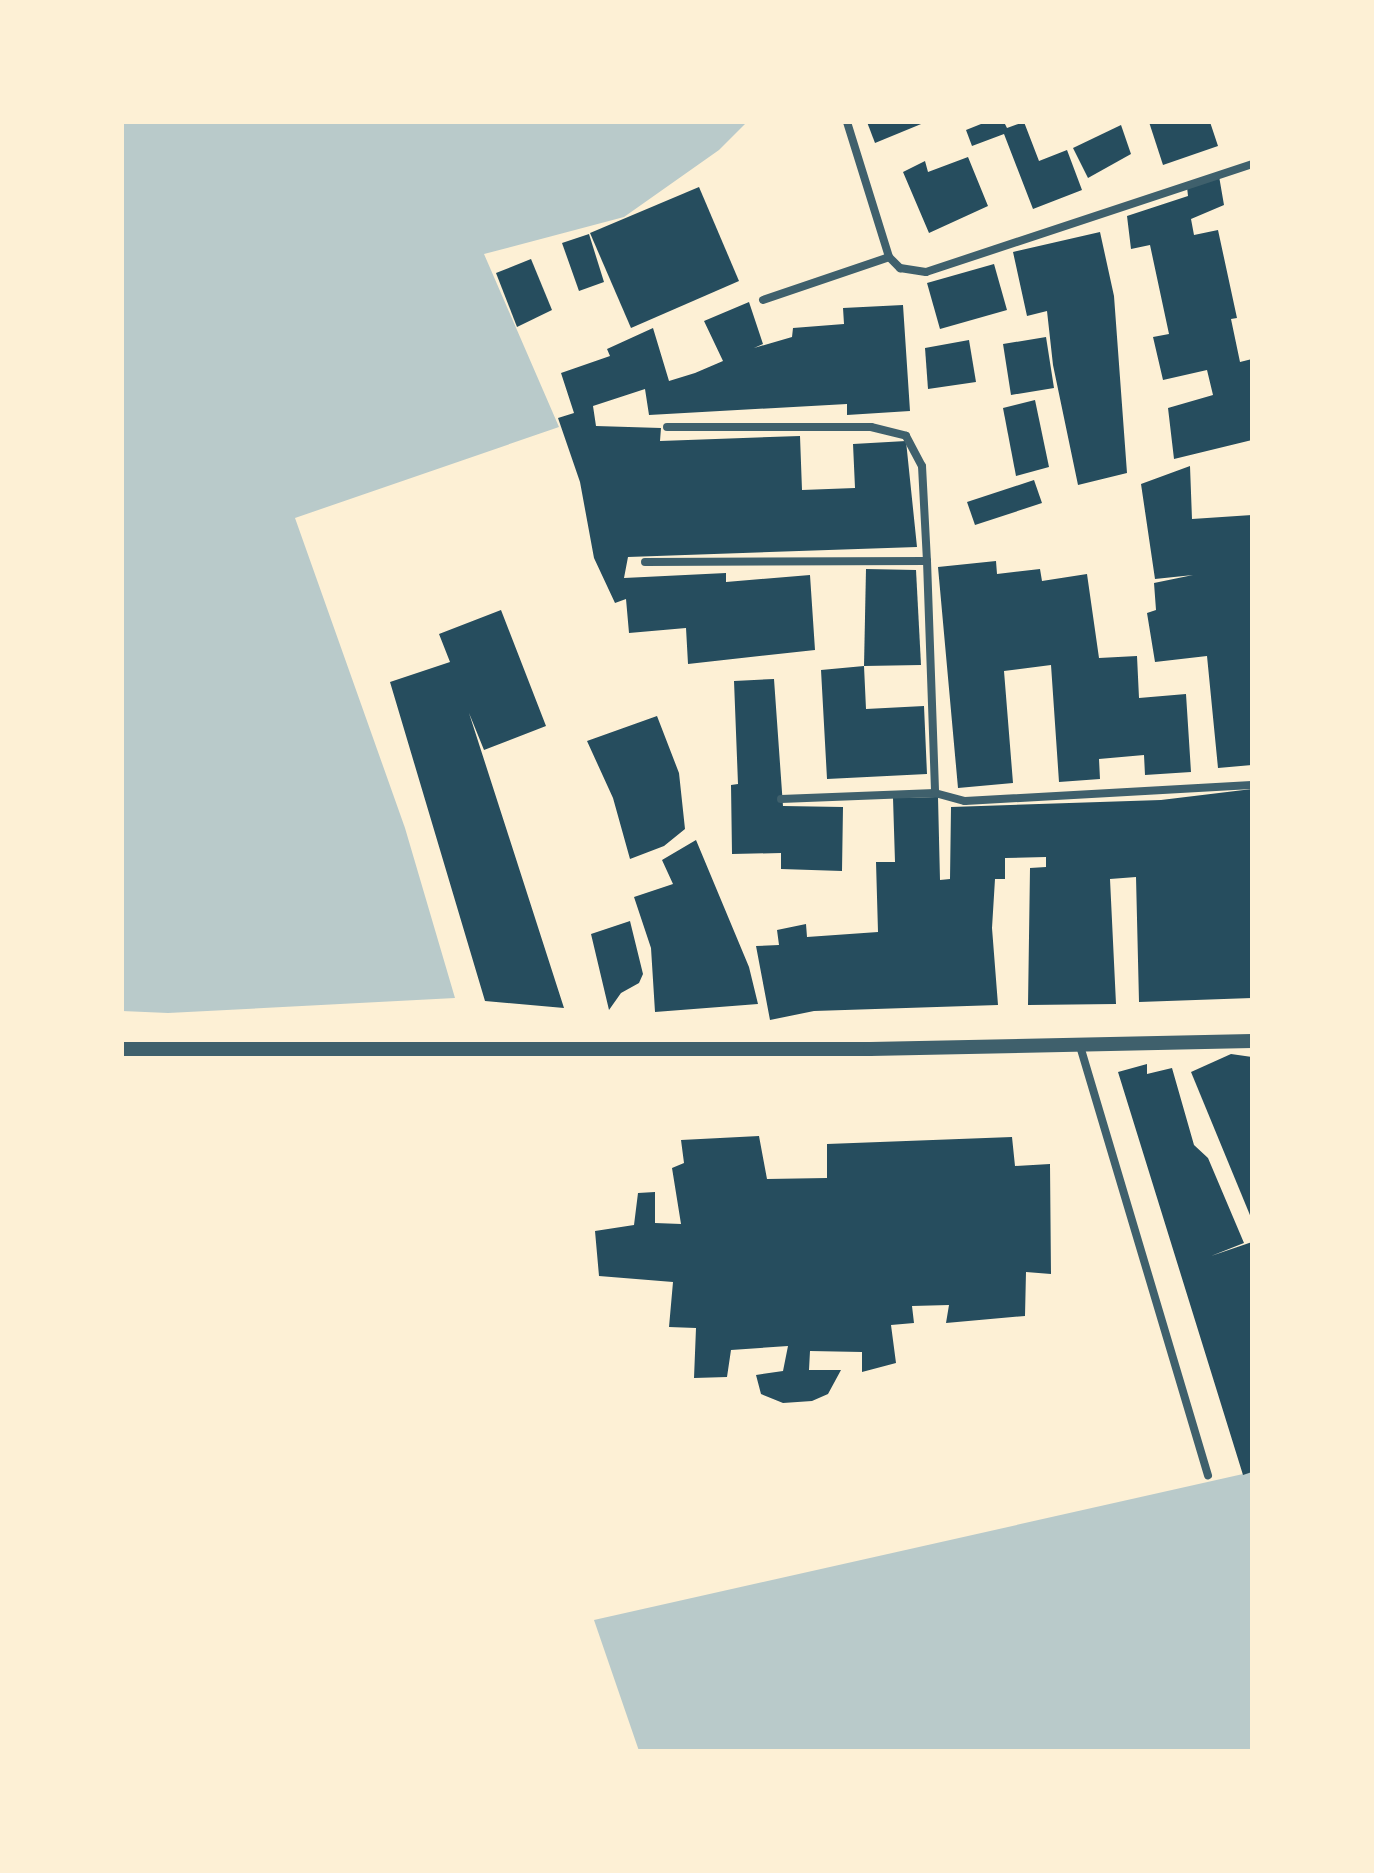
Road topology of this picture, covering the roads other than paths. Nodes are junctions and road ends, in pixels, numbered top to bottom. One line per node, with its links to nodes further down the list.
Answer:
1 (847, 122): 3 (street)
2 (1252, 164): 3 (street)
3 (889, 257): 4 (street)
4 (763, 300)
5 (667, 427): 6 (street)
6 (927, 561): 7 (street); 9 (street)
7 (645, 562)
8 (1252, 785): 9 (street)
9 (935, 793): 10 (street)
10 (781, 799)
11 (1252, 1041): 12 (street)
12 (1080, 1046): 13 (street); 14 (street)
13 (122, 1049)
14 (1208, 1475)

